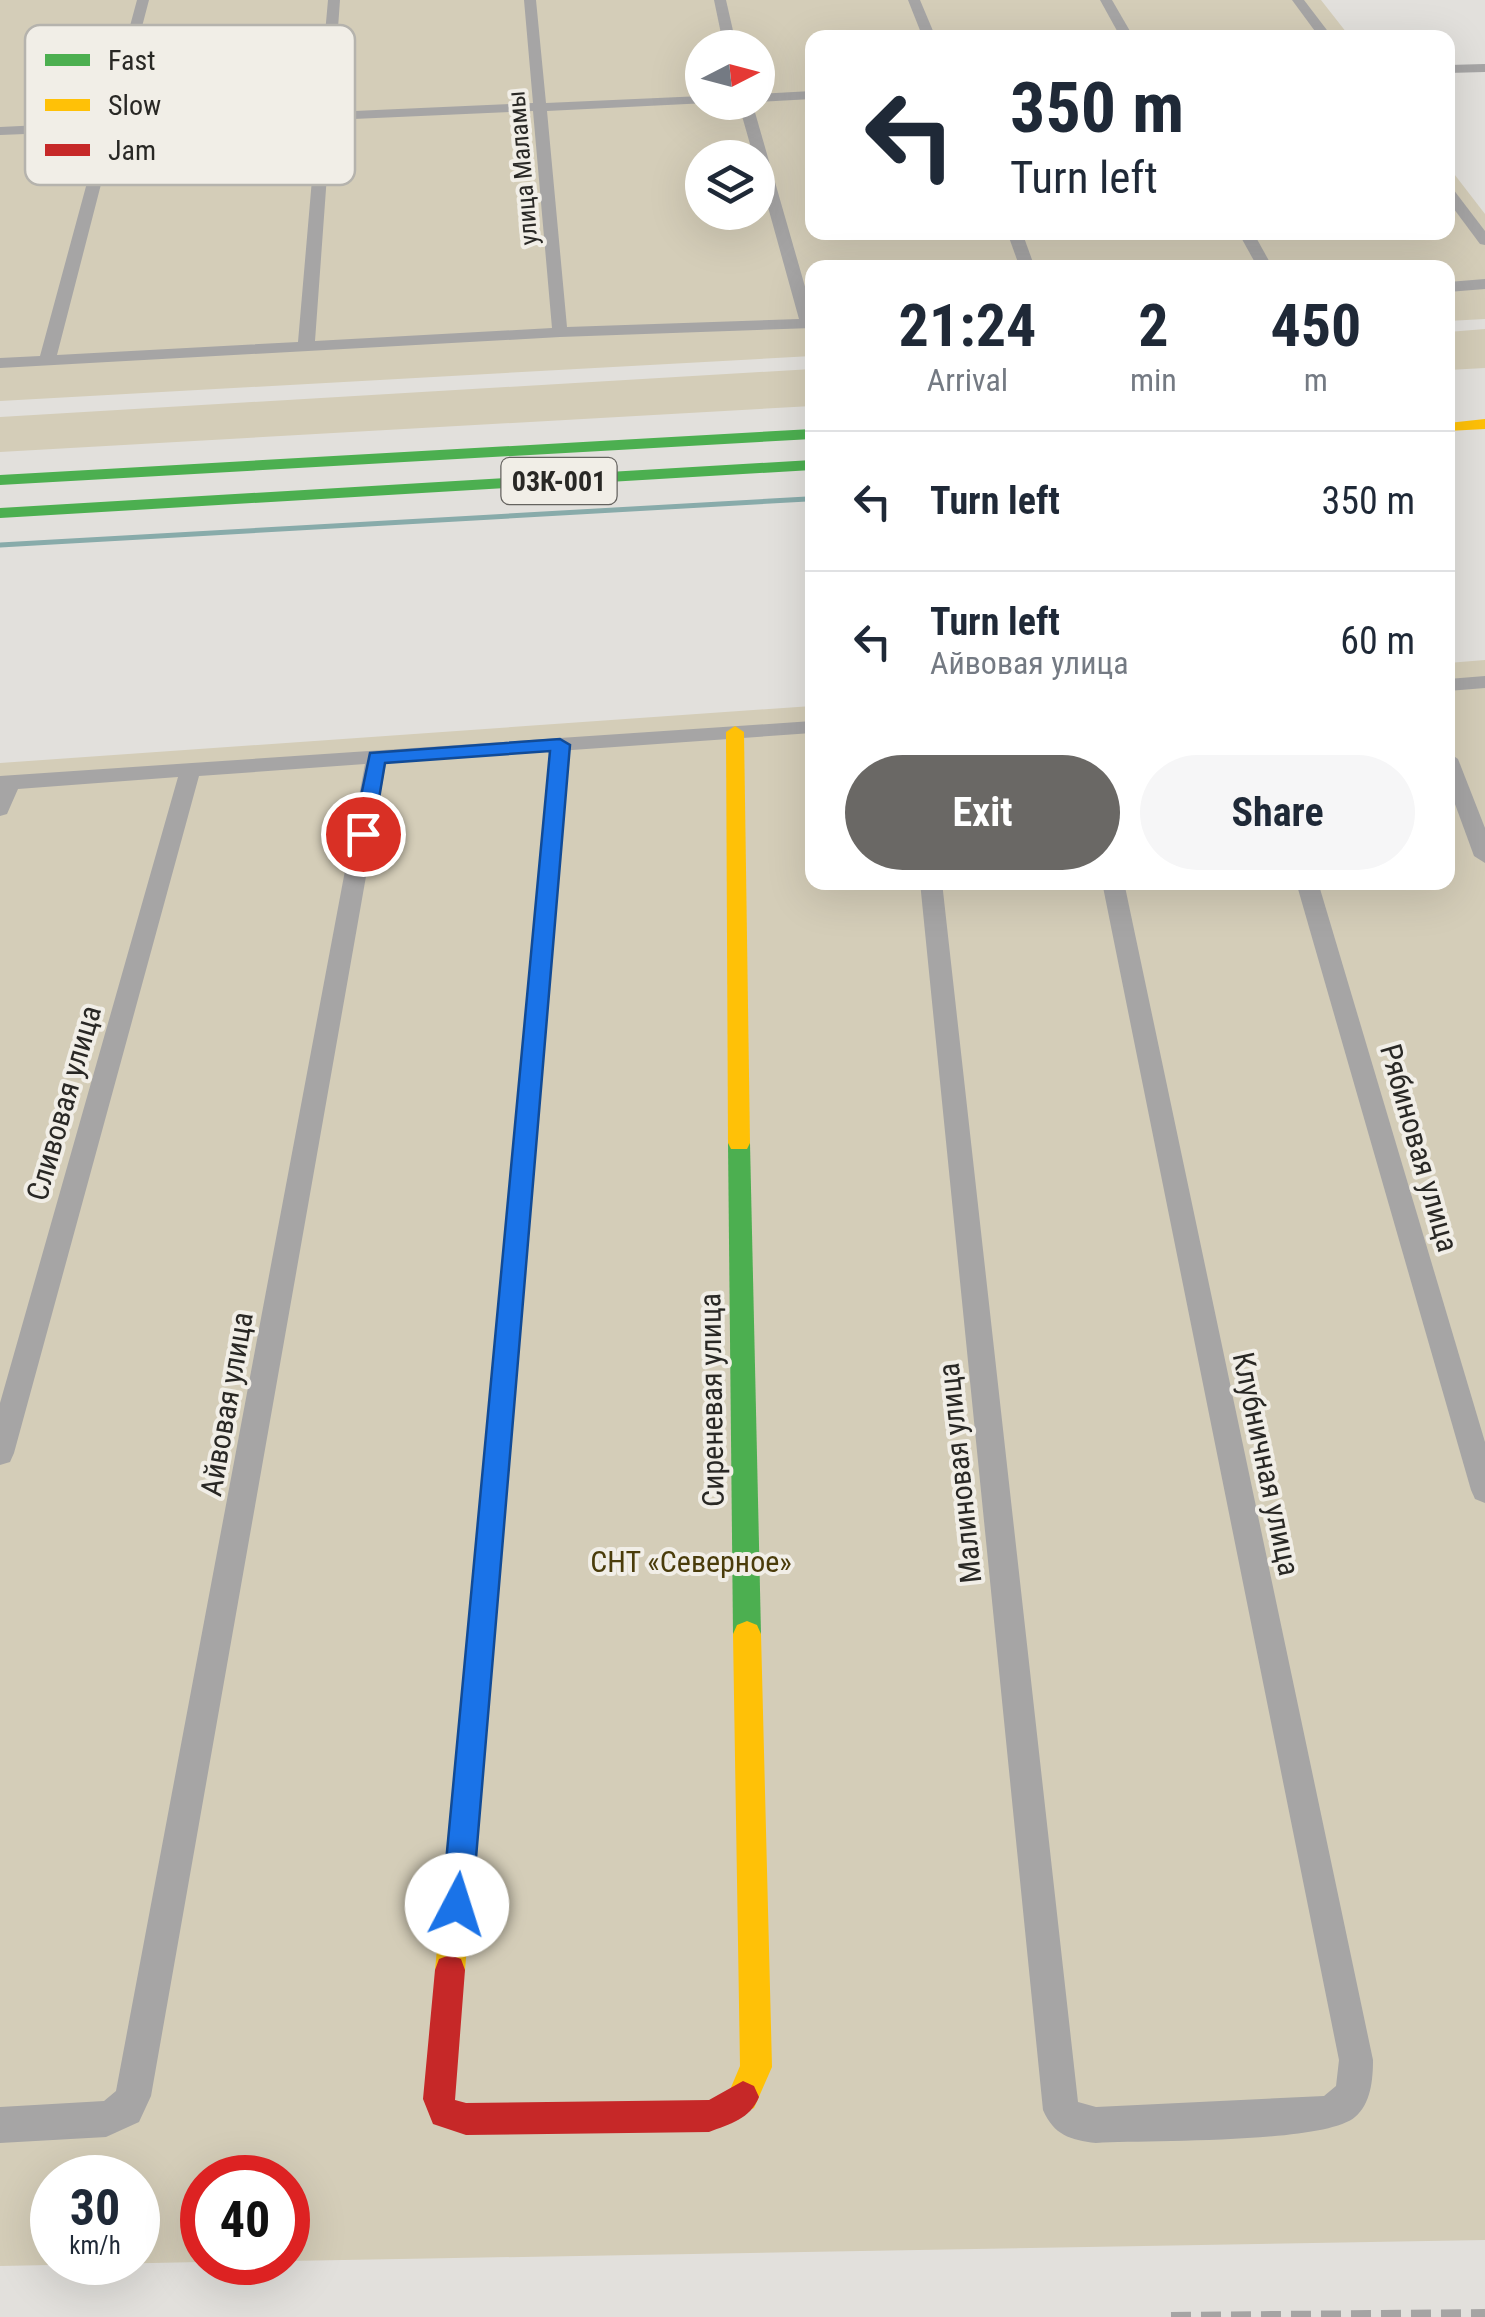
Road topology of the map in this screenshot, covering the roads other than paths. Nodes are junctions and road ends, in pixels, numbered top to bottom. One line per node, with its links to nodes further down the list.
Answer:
1 (143, 0): 8 (street)
2 (334, 0): 9 (street)
3 (530, 0): 19 (street, улица Маламы)
4 (720, 0): 10 (street)
5 (914, 0): 11 (street)
6 (1106, 0): 12 (street)
7 (1298, 0): 13 (street)
8 (136, 25)
9 (332, 25)
10 (728, 30)
11 (927, 30)
12 (1123, 30)
13 (1320, 30)
14 (1485, 68): 15 (street)
15 (1455, 69)
16 (805, 95): 17 (street)
17 (775, 97)
18 (685, 101): 19 (street)
19 (540, 108): 20 (street); 32 (street, улица Маламы)
20 (355, 117)
21 (750, 120): 30 (street)
22 (25, 130): 23 (street)
23 (0, 131)
24 (93, 185): 34 (street)
25 (319, 185): 33 (street)
26 (1455, 201): 27 (street)
27 (1485, 241)
28 (1485, 284): 29 (street)
29 (1455, 286)
30 (805, 306)
31 (805, 323): 32 (street)
32 (560, 332): 33 (street)
33 (306, 348): 34 (street)
34 (47, 361): 35 (street)
35 (0, 363)
36 (1485, 424): 37 (street)
37 (1455, 426)
38 (805, 434): 39 (street, 03К-001)
39 (432, 453): 40 (street, 03К-001); 43 (street)
40 (306, 460): 42 (street, 03К-001); 44 (street, 03К-001)
41 (805, 468): 43 (street, 03К-001)
42 (0, 480)
43 (429, 489): 44 (street, 03К-001)
44 (305, 496): 45 (street, 03К-001)
45 (0, 514)
46 (1485, 682): 47 (street)
47 (1455, 684)
48 (805, 727): 49 (street)
49 (734, 732): 50 (street); 50 (street, Сиреневая улица)
50 (560, 745): 51 (street)
51 (377, 757): 52 (street); 63 (street, Айвовая улица)
52 (190, 771): 54 (street); 60 (street, Сливовая улица)
53 (1455, 777): 56 (street)
54 (5, 783): 55 (street)
55 (0, 809)
56 (1485, 856)
57 (932, 890): 62 (street, Малиновая улица)
58 (1115, 890): 62 (street, Клубничная улица)
59 (1310, 890): 61 (street, Рябиновая улица)
60 (0, 1453)
61 (1485, 1490)
62 (1356, 2060)
63 (0, 2125)

